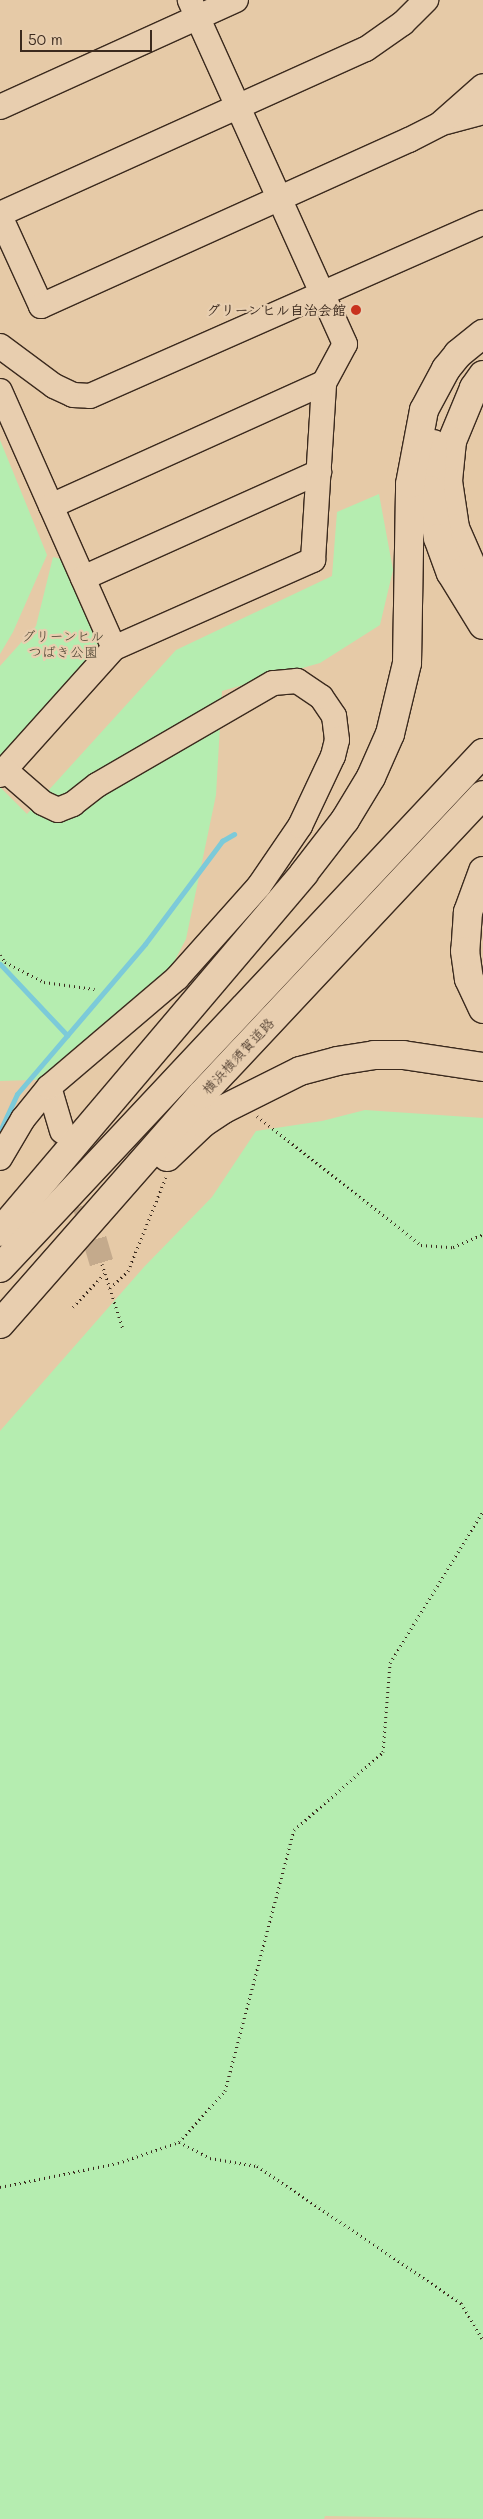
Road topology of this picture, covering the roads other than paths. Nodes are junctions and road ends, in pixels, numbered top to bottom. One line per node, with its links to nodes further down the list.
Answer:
1 (236, 0): 3 (street)
2 (426, 0): 6 (street)
3 (194, 9): 5 (street); 6 (street)
4 (483, 86): 8 (street)
5 (0, 107)
6 (238, 108): 9 (street); 10 (street)
7 (483, 112): 8 (street)
8 (440, 124): 9 (street)
9 (279, 198): 10 (street); 12 (street)
10 (0, 215)
11 (483, 223): 12 (street)
12 (323, 295): 15 (street); 17 (street)
13 (483, 334): 34 (highway)
14 (483, 340): 23 (highway)
15 (0, 346)
16 (483, 376): 22 (highway)
17 (324, 383): 19 (street); 20 (street)
18 (0, 390): 20 (street)
19 (318, 472): 21 (street); 24 (street)
20 (51, 506): 21 (street)
21 (83, 578): 24 (street)
22 (483, 592)
23 (483, 625)
24 (114, 648): 26 (street)
25 (483, 753): 35 (highway, 横浜横須賀道路)
26 (3, 772): 31 (street)
27 (483, 795): 36 (highway, 横浜横須賀道路)
28 (483, 871): 29 (highway)
29 (483, 1009)
30 (483, 1067): 37 (highway)
31 (49, 1087): 32 (street); 33 (street)
32 (62, 1131)
33 (0, 1158)
34 (0, 1232)
35 (0, 1268)
36 (0, 1324)
37 (0, 1339)

